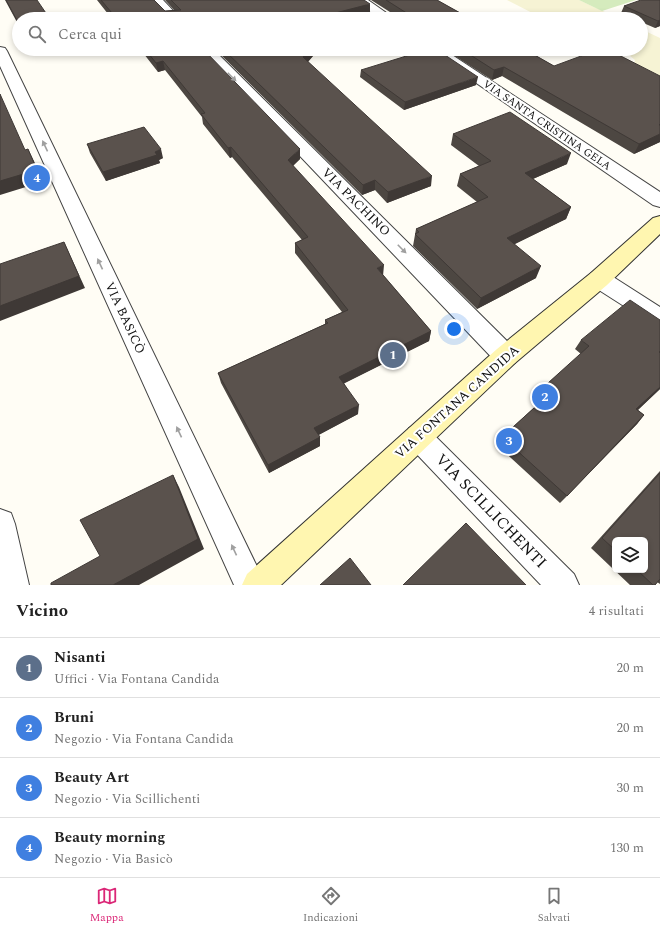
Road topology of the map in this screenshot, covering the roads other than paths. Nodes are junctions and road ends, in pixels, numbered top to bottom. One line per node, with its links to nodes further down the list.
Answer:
1 (156, 0): 3 (street)
2 (360, 0): 4 (street)
3 (168, 12)
4 (378, 12)
5 (0, 50): 16 (street, VIA BASICÒ, one-way to 5)
6 (212, 56): 12 (street, VIA PACHINO, one-way to 12)
7 (444, 56): 8 (street, VIA SANTA CRISTINA GELA)
8 (660, 201)
9 (660, 223): 10 (main road, VIA FONTANA CANDIDA)
10 (599, 279): 11 (street); 12 (main road, VIA FONTANA CANDIDA)
11 (660, 318)
12 (506, 356): 13 (main road, VIA FONTANA CANDIDA)
13 (418, 437): 17 (main road, VIA FONTANA CANDIDA); 18 (street, VIA SCILLICHENTI)
14 (0, 524): 15 (street)
15 (13, 585)
16 (250, 585)
17 (258, 585)
18 (563, 585)

